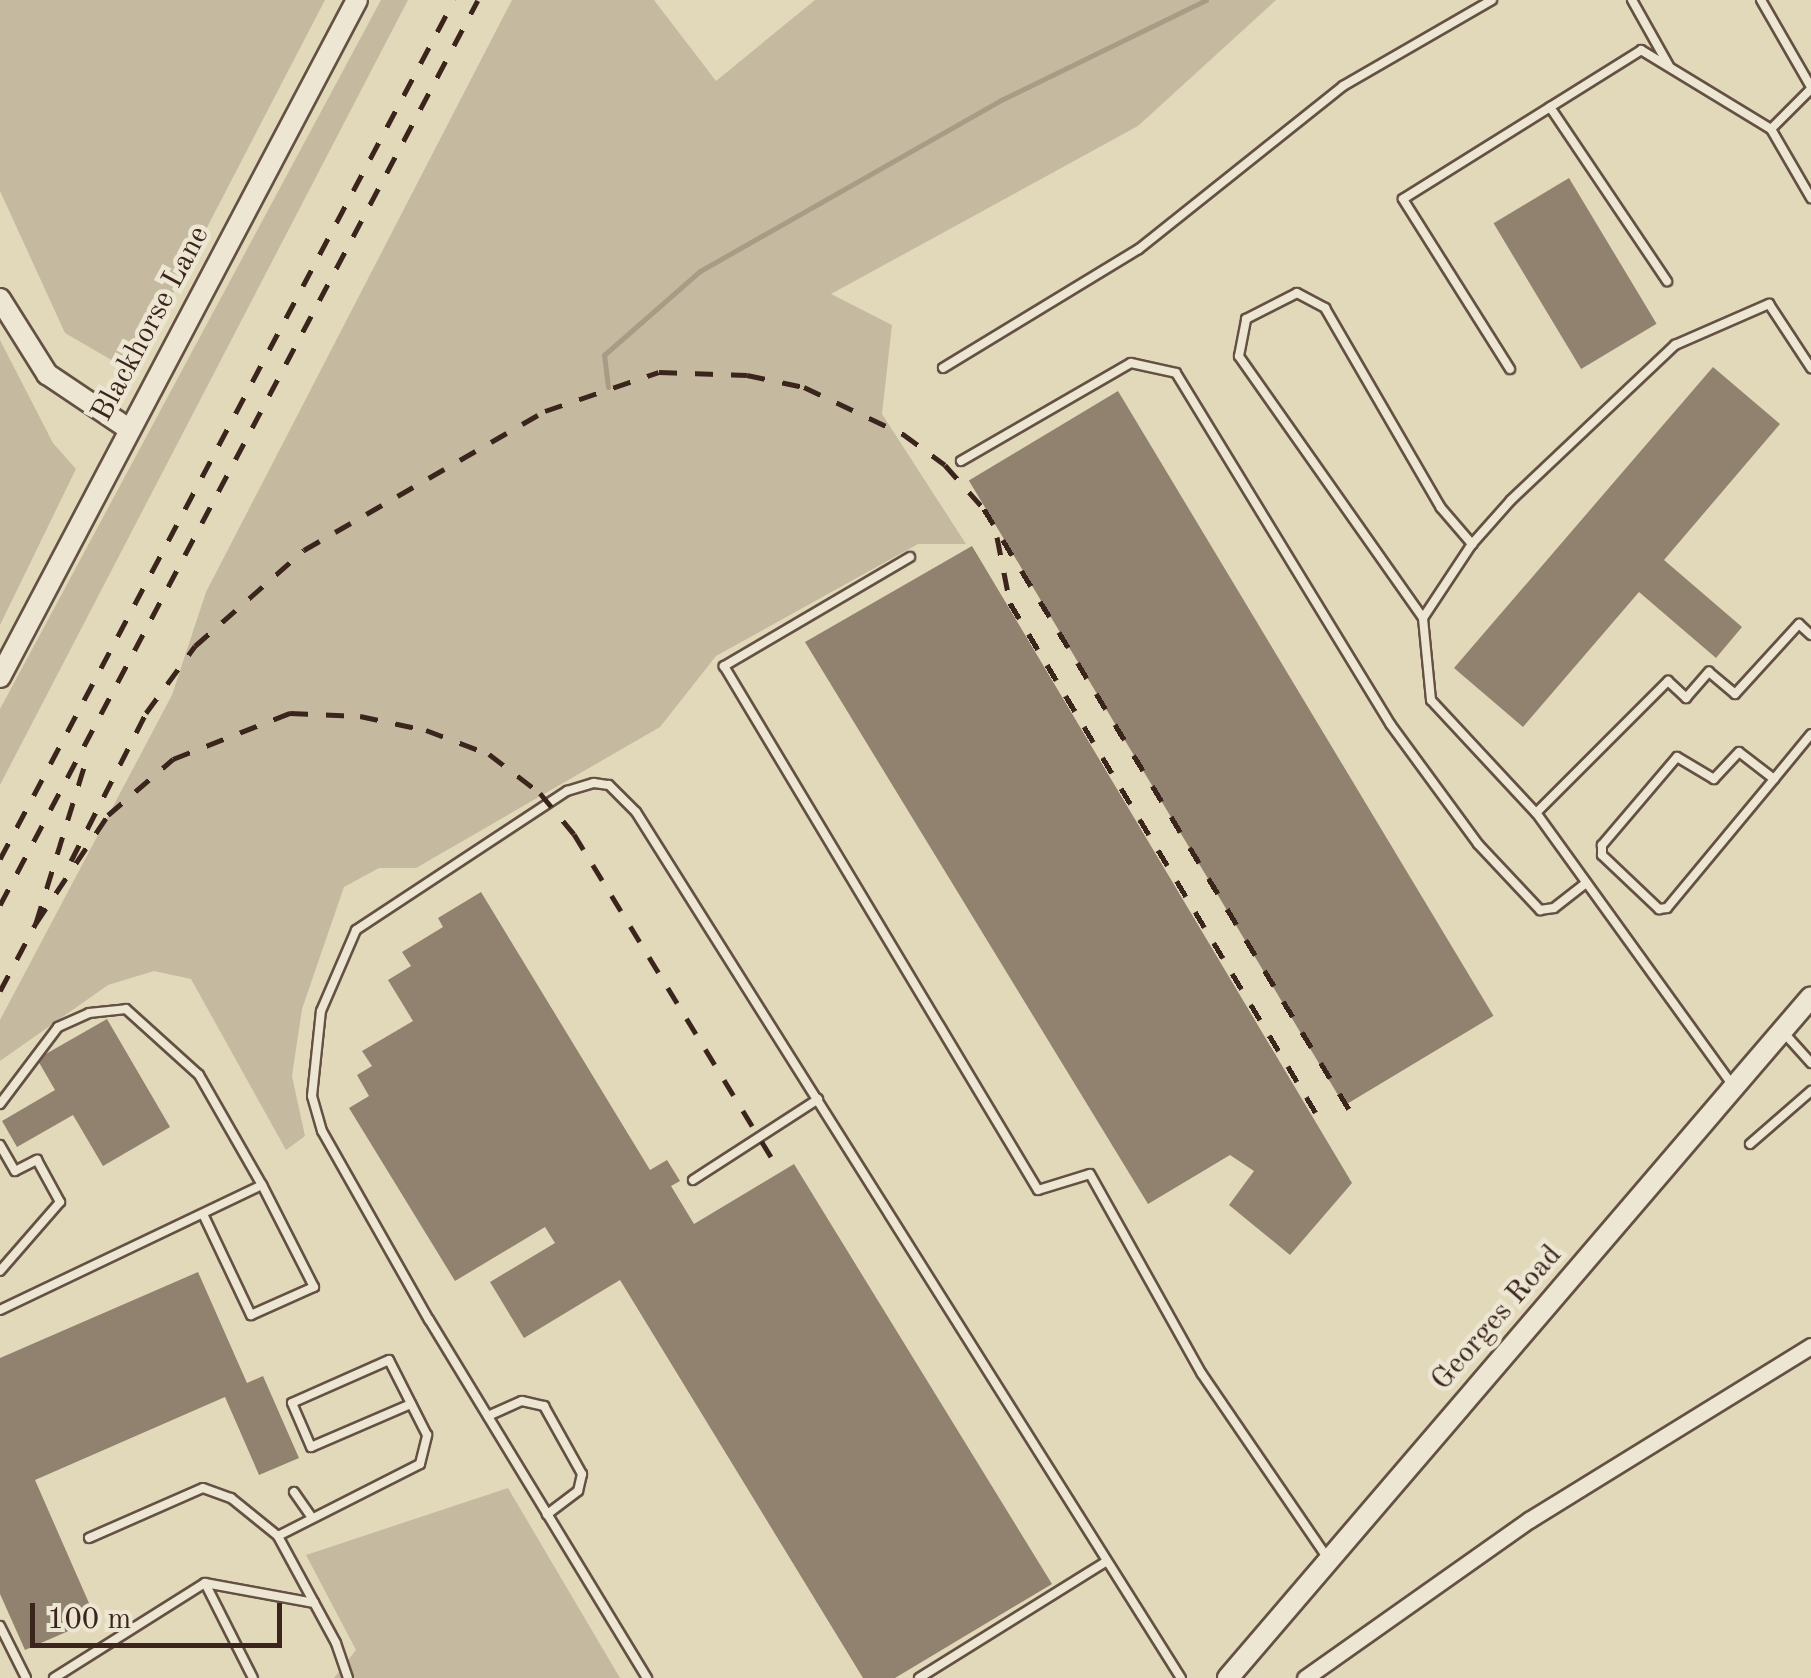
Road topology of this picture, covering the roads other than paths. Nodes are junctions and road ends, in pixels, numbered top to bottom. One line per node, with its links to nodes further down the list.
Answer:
1 (357, 0): 15 (street, Blackhorse Lane)
2 (1492, 0): 12 (lane)
3 (1632, 0): 5 (lane)
4 (1761, 0): 6 (lane)
5 (1670, 67): 7 (lane); 8 (lane)
6 (1811, 88): 8 (lane)
7 (1550, 107): 10 (lane); 14 (lane)
8 (1771, 128): 9 (lane)
9 (1811, 198)
10 (1667, 281)
11 (0, 299): 15 (street)
12 (943, 368)
13 (1811, 368): 17 (lane)
14 (1510, 369)
15 (130, 429): 21 (street, Blackhorse Lane)
16 (962, 462): 25 (lane)
17 (1472, 544): 19 (lane); 19 (lane)
18 (910, 556): 48 (lane)
19 (1423, 618): 24 (lane)
20 (1811, 635): 24 (lane)
21 (0, 677)
22 (1811, 734): 23 (lane)
23 (1774, 780): 23 (lane)
24 (1536, 813): 25 (lane)
25 (1586, 883): 29 (lane)
26 (1811, 997): 27 (street, Georges Road)
27 (1782, 1031): 28 (lane); 29 (street, Georges Road)
28 (1811, 1063)
29 (1734, 1087): 48 (street, Georges Road)
30 (1811, 1091): 33 (lane)
31 (818, 1099): 35 (lane); 42 (lane); 49 (lane)
32 (0, 1104): 36 (lane)
33 (1750, 1144)
34 (0, 1145): 38 (lane)
35 (693, 1180)
36 (262, 1186): 37 (lane); 37 (lane)
37 (202, 1214): 39 (lane)
38 (0, 1271)
39 (0, 1310)
40 (1811, 1346): 61 (street)
41 (411, 1404): 41 (lane); 45 (lane)
42 (488, 1416): 44 (lane); 44 (lane)
43 (294, 1492): 45 (lane)
44 (548, 1514): 57 (lane)
45 (310, 1515): 46 (lane)
46 (278, 1536): 47 (lane); 51 (lane)
47 (88, 1538)
48 (1329, 1560): 60 (street, Georges Road)
49 (1105, 1562): 58 (lane); 59 (lane)
50 (205, 1582): 51 (lane); 54 (lane); 55 (lane)
51 (314, 1603): 56 (lane)
52 (0, 1626): 53 (lane)
53 (26, 1678)
54 (54, 1678)
55 (252, 1678)
56 (348, 1678)
57 (647, 1678)
58 (919, 1678)
59 (1181, 1678)
60 (1228, 1678)
61 (1305, 1678)

